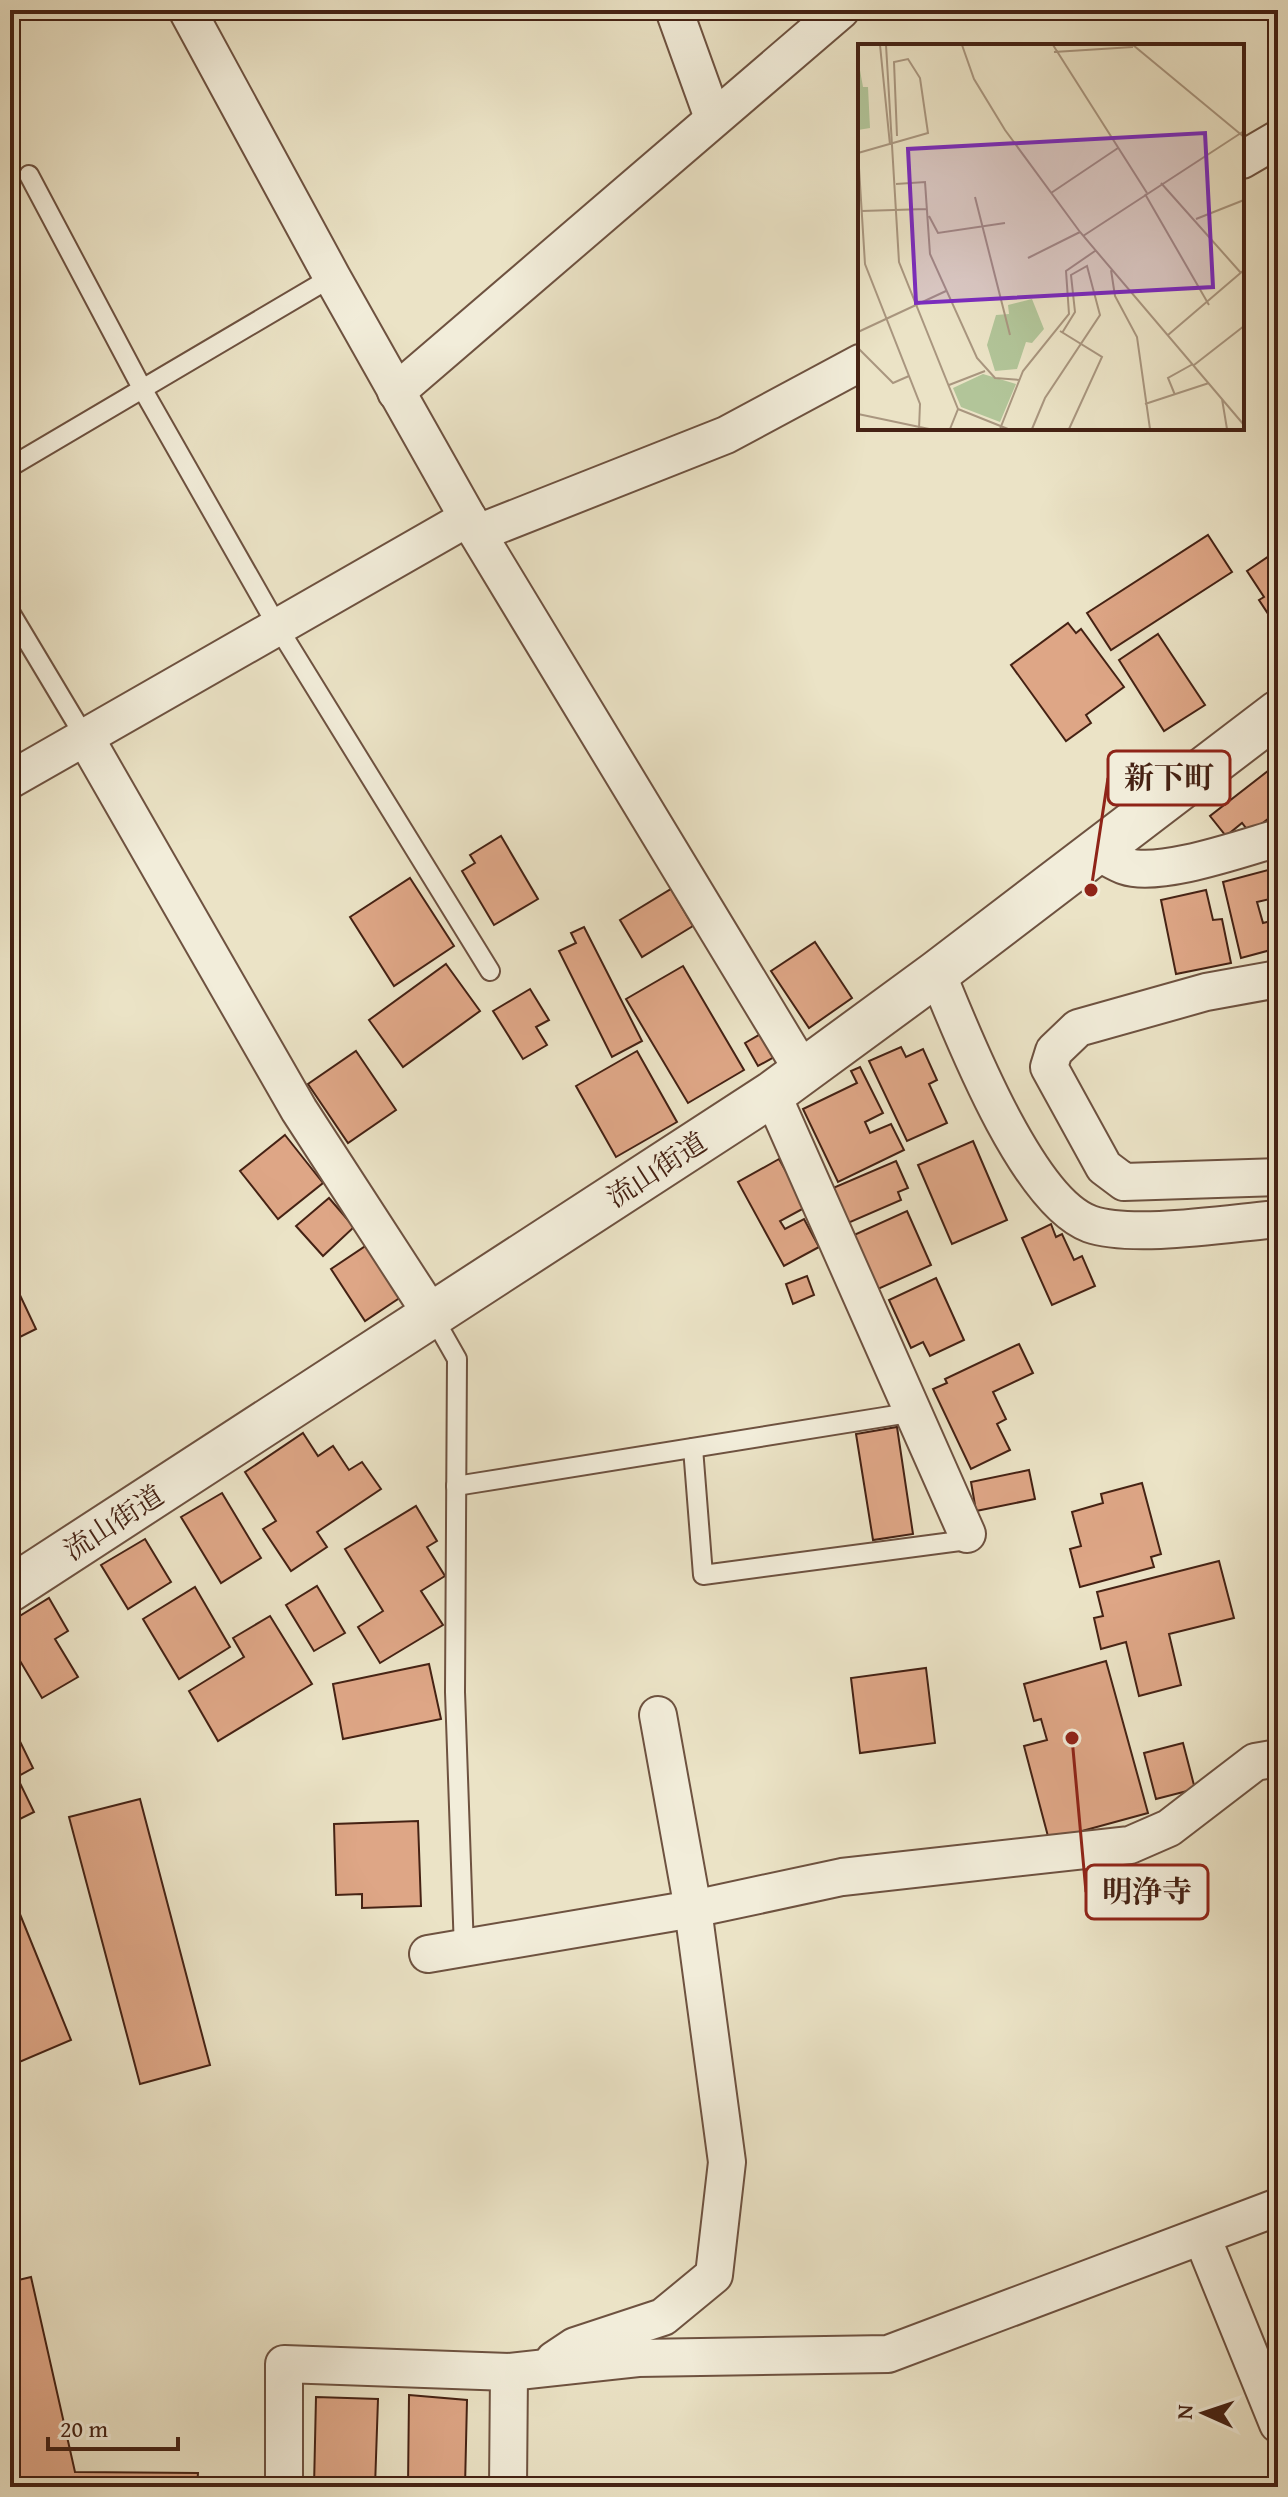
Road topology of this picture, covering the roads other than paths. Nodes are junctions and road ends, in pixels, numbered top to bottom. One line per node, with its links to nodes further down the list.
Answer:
1 (187, 10): 8 (street)
2 (674, 10): 4 (street)
3 (841, 10): 4 (street)
4 (713, 118): 11 (street)
5 (1278, 139): 6 (street)
6 (1244, 159)
7 (29, 175): 10 (lane)
8 (332, 277): 10 (lane); 11 (street)
9 (858, 364): 13 (street)
10 (143, 390): 12 (lane); 15 (lane)
11 (396, 392): 13 (street)
12 (10, 467)
13 (473, 525): 15 (street); 24 (street)
14 (10, 612): 17 (lane)
15 (279, 629): 17 (street); 21 (lane)
16 (1278, 713): 20 (street, 流山街道)
17 (86, 739): 18 (street); 27 (street)
18 (10, 780)
19 (1278, 838): 20 (street)
20 (1097, 852): 22 (street, 流山街道)
21 (490, 971)
22 (937, 973): 24 (street, 流山街道); 26 (street)
23 (1278, 979): 25 (street)
24 (788, 1082): 27 (street, 流山街道); 28 (street)
25 (1278, 1177)
26 (1278, 1219)
27 (432, 1315): 30 (lane); 32 (street, 流山街道)
28 (915, 1412): 29 (lane); 31 (street)
29 (693, 1448): 30 (lane); 31 (lane)
30 (456, 1486): 36 (lane)
31 (967, 1534)
32 (10, 1589)
33 (658, 1715): 35 (street)
34 (1278, 1758): 35 (street)
35 (693, 1909): 36 (street); 40 (street)
36 (464, 1950): 37 (street)
37 (428, 1954)
38 (1278, 2207): 39 (street)
39 (1202, 2237): 40 (street); 41 (street)
40 (525, 2370): 42 (street); 43 (street)
41 (1278, 2424)
42 (284, 2487)
43 (508, 2487)

